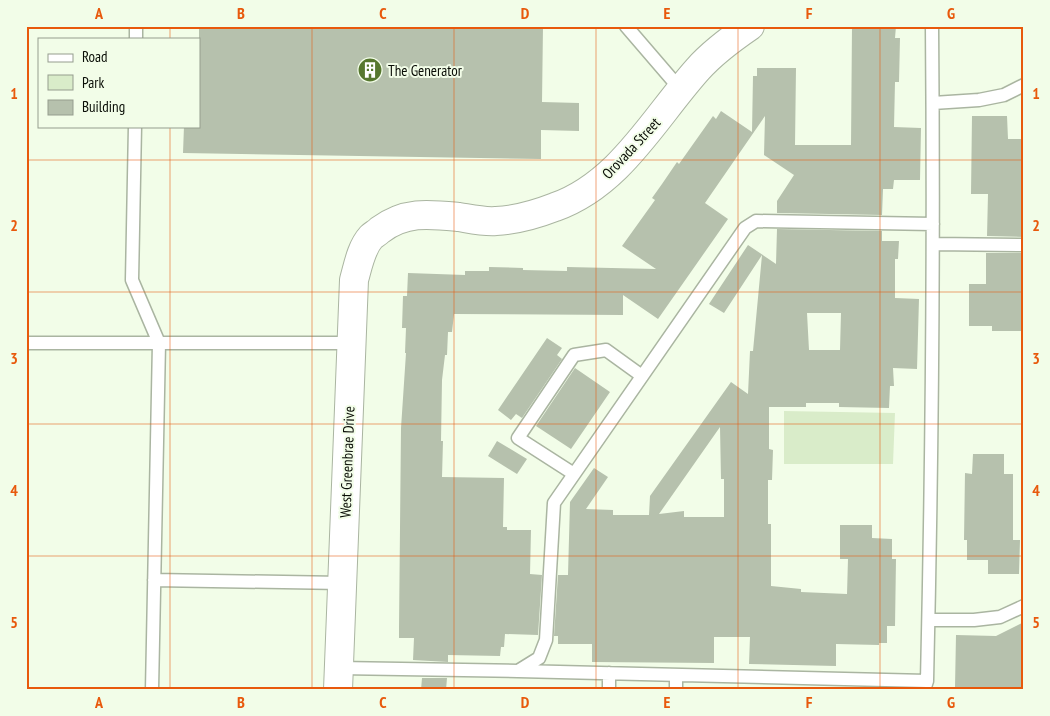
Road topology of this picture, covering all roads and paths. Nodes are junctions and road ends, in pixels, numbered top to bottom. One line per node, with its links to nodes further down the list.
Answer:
1 (626, 26): 5 (lane)
2 (750, 26): 5 (street, Orovada Street)
3 (932, 26): 6 (lane)
4 (1024, 85): 6 (lane)
5 (681, 90): 9 (street, Orovada Street)
6 (933, 103): 8 (lane)
7 (135, 128): 13 (lane)
8 (933, 224): 10 (lane); 15 (lane)
9 (370, 238): 14 (street, West Greenbrae Drive)
10 (934, 244): 11 (lane); 20 (lane)
11 (1024, 245)
12 (26, 343): 13 (lane)
13 (159, 343): 14 (lane); 17 (lane)
14 (351, 343): 18 (street, West Greenbrae Drive)
15 (642, 376): 16 (lane); 16 (lane)
16 (574, 474): 21 (lane)
17 (154, 580): 18 (lane); 26 (lane)
18 (342, 583): 24 (street, West Greenbrae Drive)
19 (1024, 606): 20 (lane)
20 (929, 620): 25 (lane)
21 (518, 671): 22 (lane); 24 (lane)
22 (609, 673): 23 (lane); 27 (lane)
23 (676, 675): 25 (lane); 28 (lane)
24 (338, 679)
25 (927, 687)
26 (152, 690)
27 (609, 690)
28 (676, 690)

